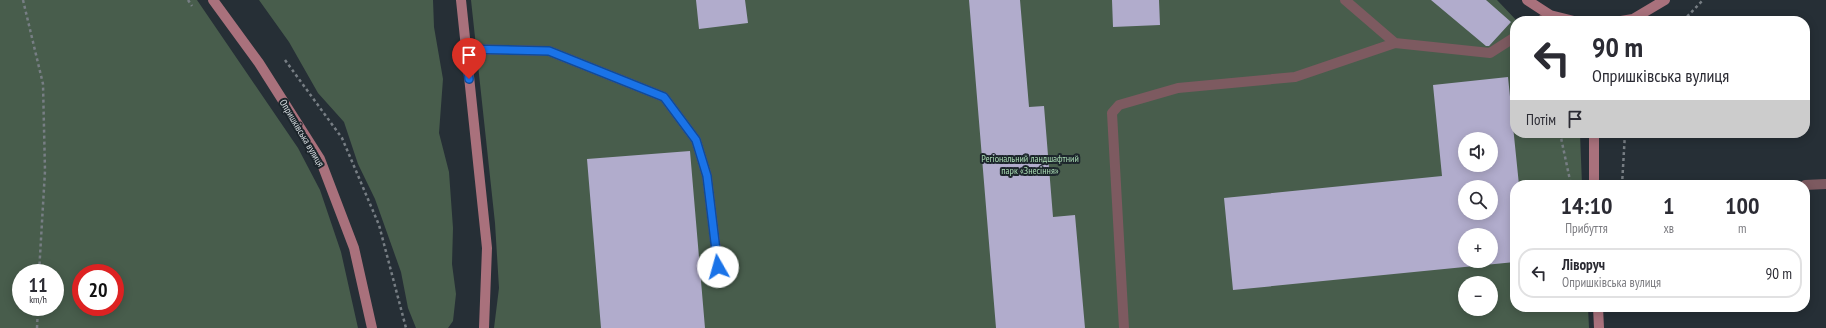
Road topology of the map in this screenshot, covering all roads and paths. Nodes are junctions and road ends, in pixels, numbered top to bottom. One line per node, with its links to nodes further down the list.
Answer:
1 (23, 0): 25 (path)
2 (188, 0): 9 (path)
3 (214, 0): 30 (main road, Опришківська вулиця)
4 (461, 0): 16 (main road)
5 (1345, 0): 15 (lane)
6 (1527, 0): 10 (main road)
7 (1665, 0): 12 (main road)
8 (1703, 0): 13 (path)
9 (192, 6)
10 (1550, 15): 11 (main road)
11 (1554, 16)
12 (1638, 16)
13 (1688, 16)
14 (1510, 40): 15 (lane)
15 (1395, 43): 32 (lane)
16 (466, 49): 26 (lane); 31 (main road)
17 (1561, 138): 20 (path)
18 (1594, 138): 21 (main road)
19 (1625, 138): 22 (path)
20 (1570, 180)
21 (1594, 180)
22 (1622, 180)
23 (1826, 184): 24 (lane)
24 (1810, 185)
25 (40, 264)
26 (720, 282)
27 (1598, 312): 33 (main road)
28 (38, 316): 29 (path)
29 (37, 328)
30 (372, 328)
31 (484, 328)
32 (1124, 328)
33 (1599, 328)

